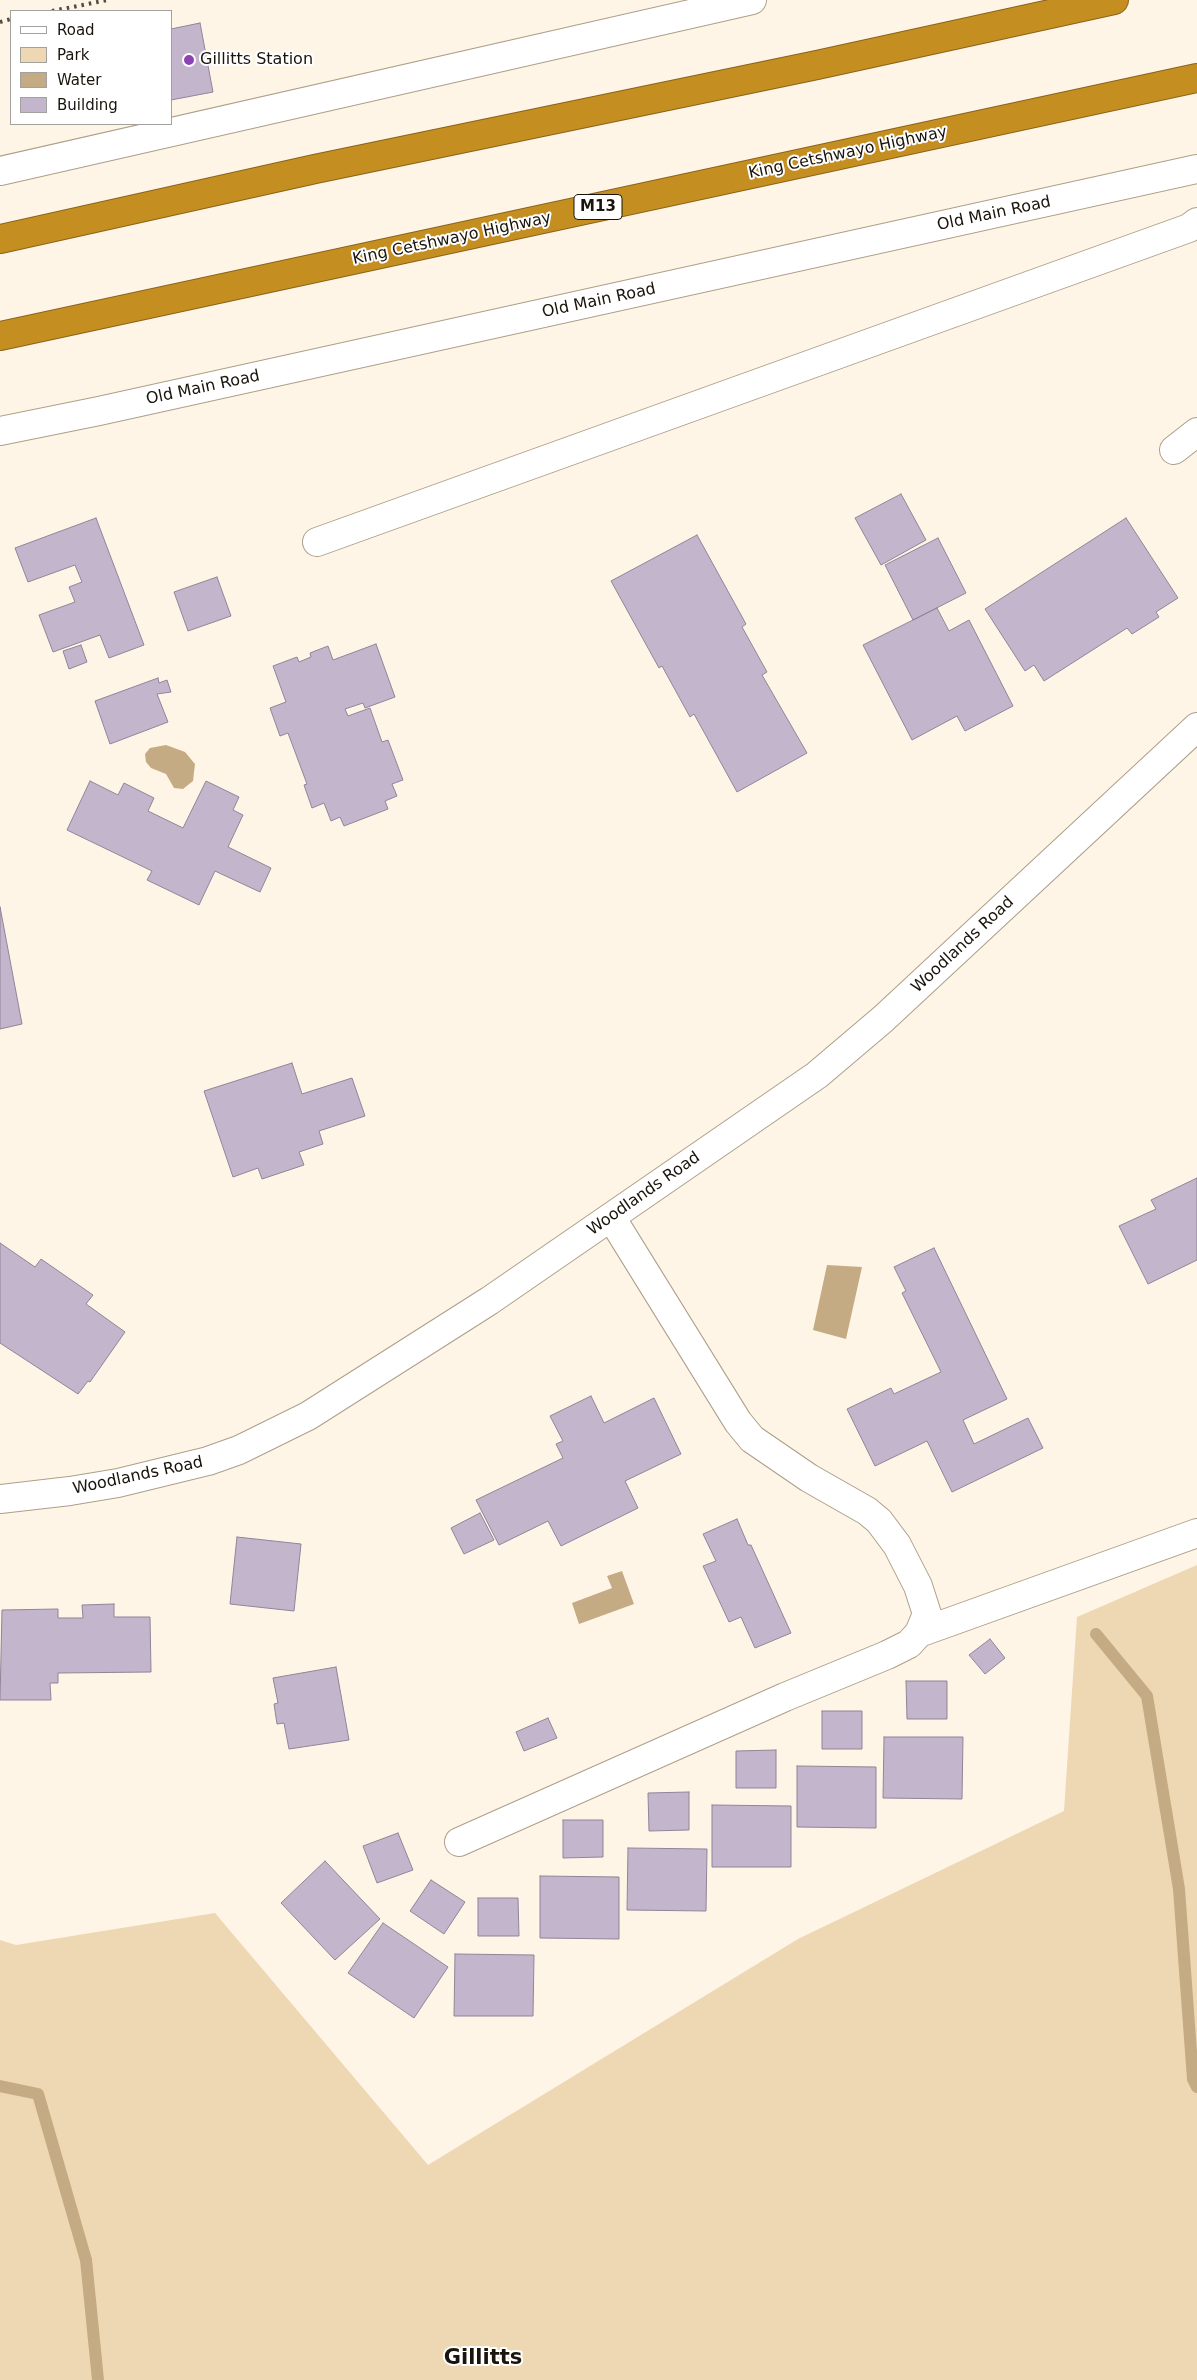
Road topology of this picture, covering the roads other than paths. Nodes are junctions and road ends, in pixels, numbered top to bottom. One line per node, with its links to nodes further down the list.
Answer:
1 (752, 0): 5 (street)
2 (1114, 0): 7 (highway)
3 (1197, 78): 8 (highway, King Cetshwayo Highway / M13)
4 (1197, 169): 9 (street, Old Main Road)
5 (2, 171)
6 (1197, 222): 12 (street)
7 (0, 239)
8 (0, 336)
9 (0, 431)
10 (1197, 432): 11 (street)
11 (1174, 450)
12 (317, 542)
13 (1197, 727): 14 (street, Woodlands Road)
14 (612, 1217): 15 (street, Woodlands Road); 17 (street)
15 (0, 1499)
16 (1197, 1533): 17 (street)
17 (919, 1633): 18 (street)
18 (459, 1842)

